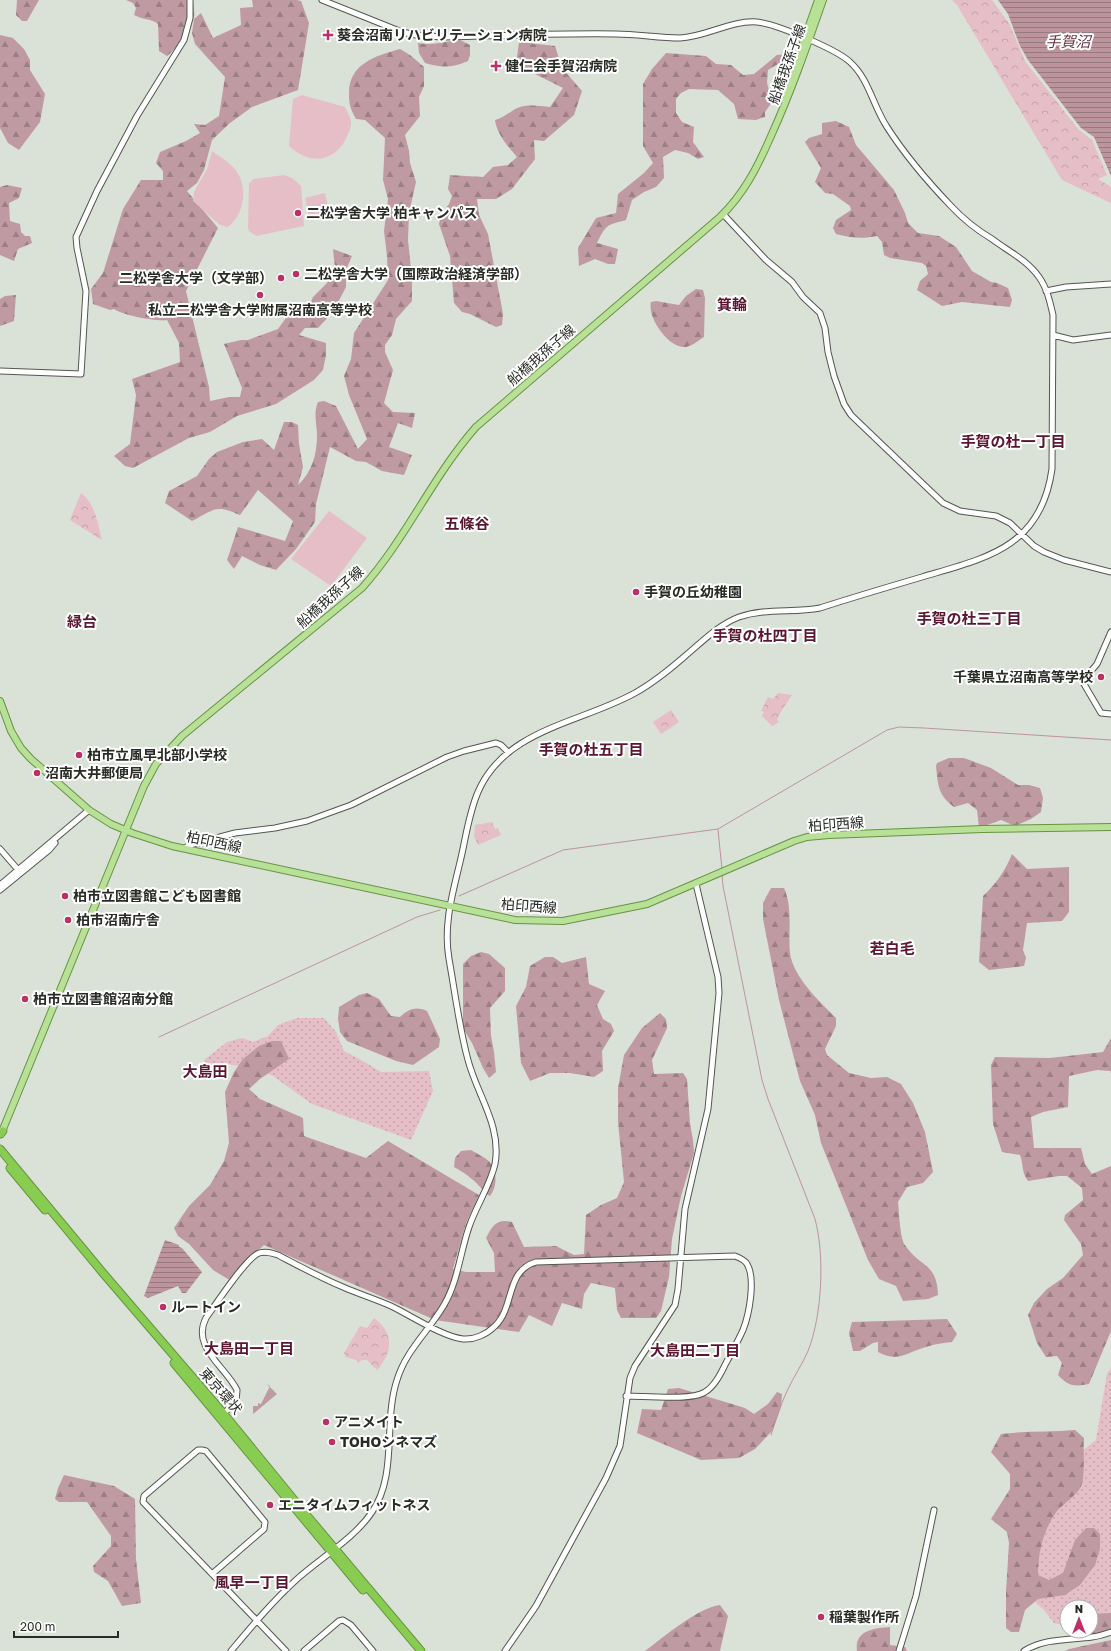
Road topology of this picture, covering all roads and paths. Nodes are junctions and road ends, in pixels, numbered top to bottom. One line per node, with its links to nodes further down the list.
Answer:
1 (190, 0): 11 (street)
2 (322, 0): 5 (street)
3 (818, 0): 5 (main road, 船橋我孫子線)
4 (823, 0): 5 (main road, 船橋我孫子線)
5 (807, 39): 6 (main road, 船橋我孫子線); 8 (street)
6 (723, 214): 12 (street); 20 (main road, 船橋我孫子線)
7 (1111, 284): 8 (street)
8 (1046, 291): 9 (street)
9 (1053, 335): 10 (street); 12 (street)
10 (1111, 335)
11 (0, 371)
12 (1021, 534): 13 (street); 17 (street)
13 (1111, 572)
14 (1111, 632): 16 (street)
15 (0, 701): 18 (main road, 柏印西線)
16 (1111, 714)
17 (508, 752): 21 (street); 27 (street)
18 (89, 810): 20 (main road, 柏印西線); 23 (street)
19 (1111, 827): 24 (main road, 柏印西線)
20 (126, 831): 21 (main road, 柏印西線); 28 (main road, 船橋我孫子線)
21 (184, 848): 27 (main road, 柏印西線)
22 (0, 849): 23 (street)
23 (20, 871): 25 (street); 26 (street)
24 (696, 884): 27 (main road, 柏印西線); 31 (street)
25 (0, 885)
26 (0, 890)
27 (450, 906): 32 (street)
28 (1, 1134)
29 (0, 1149): 34 (highway, 東京環状)
30 (1, 1158): 34 (highway, 東京環状)
31 (680, 1258): 32 (street); 33 (street); 33 (street)
32 (430, 1325): 34 (street); 36 (street)
33 (626, 1396): 46 (street)
34 (222, 1415): 36 (highway, 東京環状)
35 (934, 1510): 47 (street)
36 (332, 1550): 38 (street); 44 (highway, 東京環状); 45 (highway, 東京環状)
37 (212, 1574): 37 (street); 38 (street)
38 (256, 1620): 40 (street); 41 (street)
39 (1111, 1632): 48 (street)
40 (232, 1651)
41 (286, 1651)
42 (304, 1651): 43 (street)
43 (373, 1651)
44 (415, 1651)
45 (421, 1651)
46 (505, 1651)
47 (899, 1651)
48 (1024, 1651)

